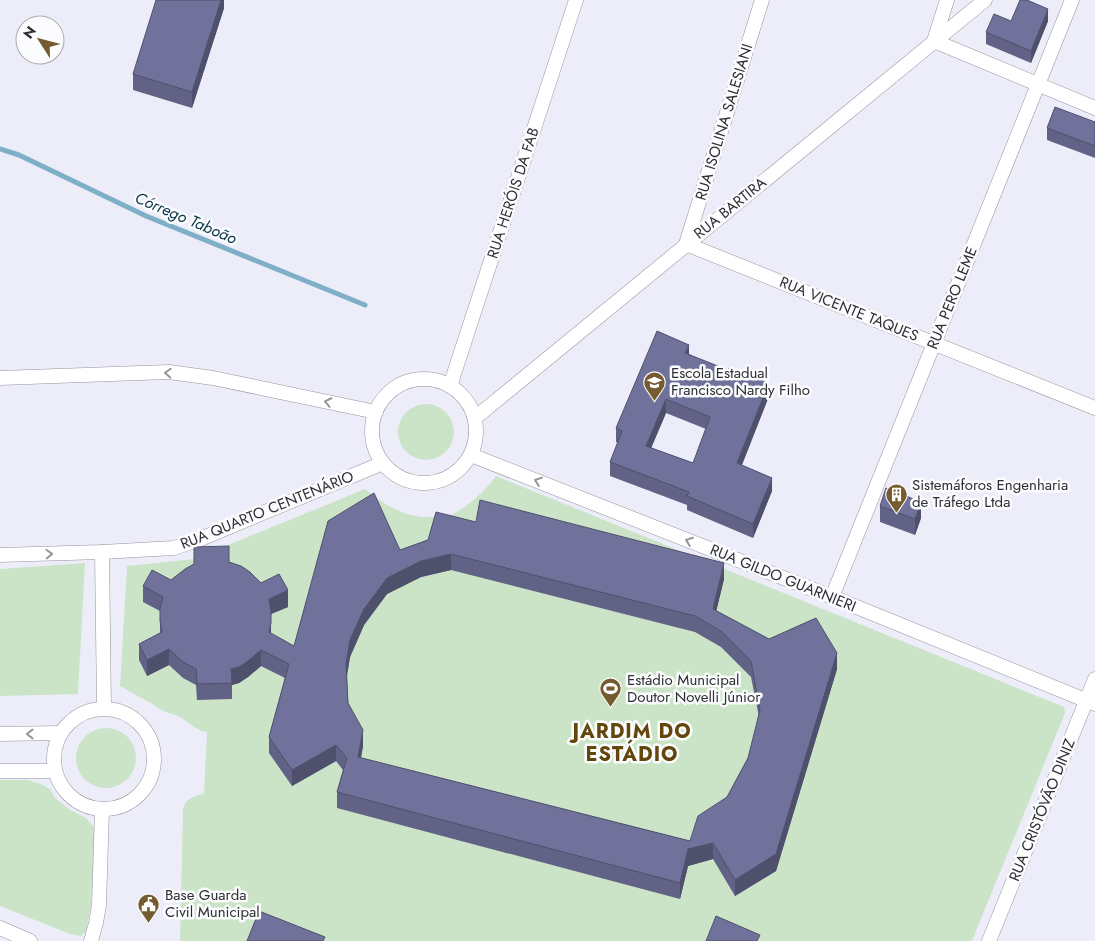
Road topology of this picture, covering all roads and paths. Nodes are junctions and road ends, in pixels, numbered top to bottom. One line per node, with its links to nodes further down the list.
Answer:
1 (576, 0): 12 (street, RUA HERÓIS DA FAB)
2 (762, 0): 9 (street, RUA ISOLINA SALESIANI)
3 (947, 0): 6 (street)
4 (985, 0): 6 (street, RUA BARTIRA)
5 (1072, 0): 7 (street, RUA PERO LEME)
6 (934, 41): 7 (street); 9 (street, RUA BARTIRA)
7 (1038, 84): 8 (street); 10 (street, RUA PERO LEME)
8 (1095, 108)
9 (686, 244): 10 (street, RUA VICENTE TAQUES); 15 (street, RUA BARTIRA)
10 (934, 343): 13 (street, RUA VICENTE TAQUES); 20 (street, RUA PERO LEME)
11 (0, 378): 14 (street, one-way to 11)
12 (450, 386): 14 (street); 15 (street)
13 (1095, 408)
14 (376, 412): 17 (street)
15 (475, 418): 16 (street)
16 (471, 455): 17 (street); 20 (street, RUA GILDO GUARNIERI, one-way to 16)
17 (383, 463): 18 (street, RUA QUARTO CENTENÁRIO)
18 (102, 552): 19 (street, RUA QUARTO CENTENÁRIO, one-way to 18); 23 (street)
19 (0, 555)
20 (832, 597): 22 (street, RUA GILDO GUARNIERI)
21 (1095, 678): 22 (street, RUA CRISTÓVÃO DINIZ)
22 (1091, 702): 32 (street, RUA CRISTÓVÃO DINIZ)
23 (104, 708): 24 (street); 28 (street)
24 (60, 733): 25 (street, one-way to 25); 27 (street)
25 (0, 734)
26 (0, 771): 27 (street)
27 (55, 772): 28 (street)
28 (102, 810): 31 (street)
29 (0, 928): 30 (street)
30 (30, 941)
31 (91, 941)
32 (989, 941)

